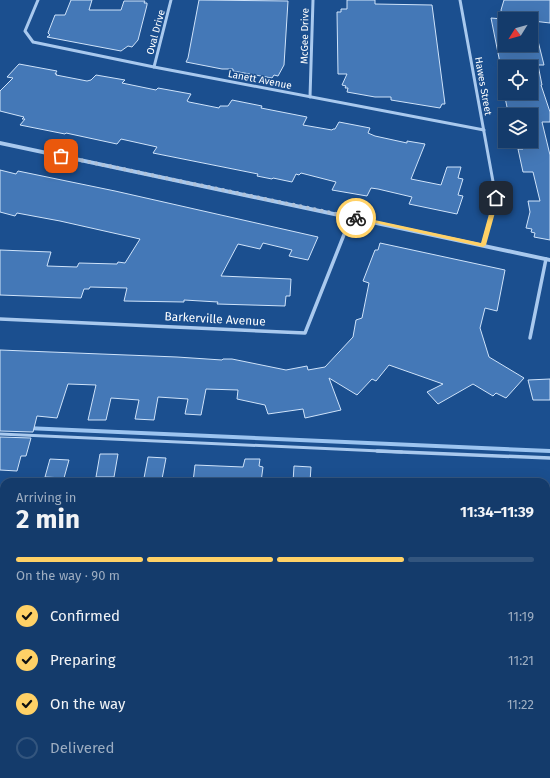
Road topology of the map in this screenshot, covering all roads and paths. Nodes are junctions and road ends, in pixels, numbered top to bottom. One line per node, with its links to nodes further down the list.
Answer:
1 (38, 0): 5 (street, Lanett Avenue)
2 (171, 0): 5 (street, Oval Drive)
3 (313, 0): 6 (street, McGee Drive)
4 (460, 0): 7 (street, Hawes Street)
5 (154, 67): 6 (street, Lanett Avenue)
6 (310, 97): 7 (street, Lanett Avenue)
7 (484, 130): 10 (street, Hawes Street)
8 (0, 143): 9 (street)
9 (351, 217): 10 (street); 12 (street, Barkerville Avenue)
10 (483, 245): 11 (street)
11 (548, 259): 13 (street)
12 (0, 320)
13 (530, 338)
14 (0, 434): 15 (lane)
15 (550, 458)

